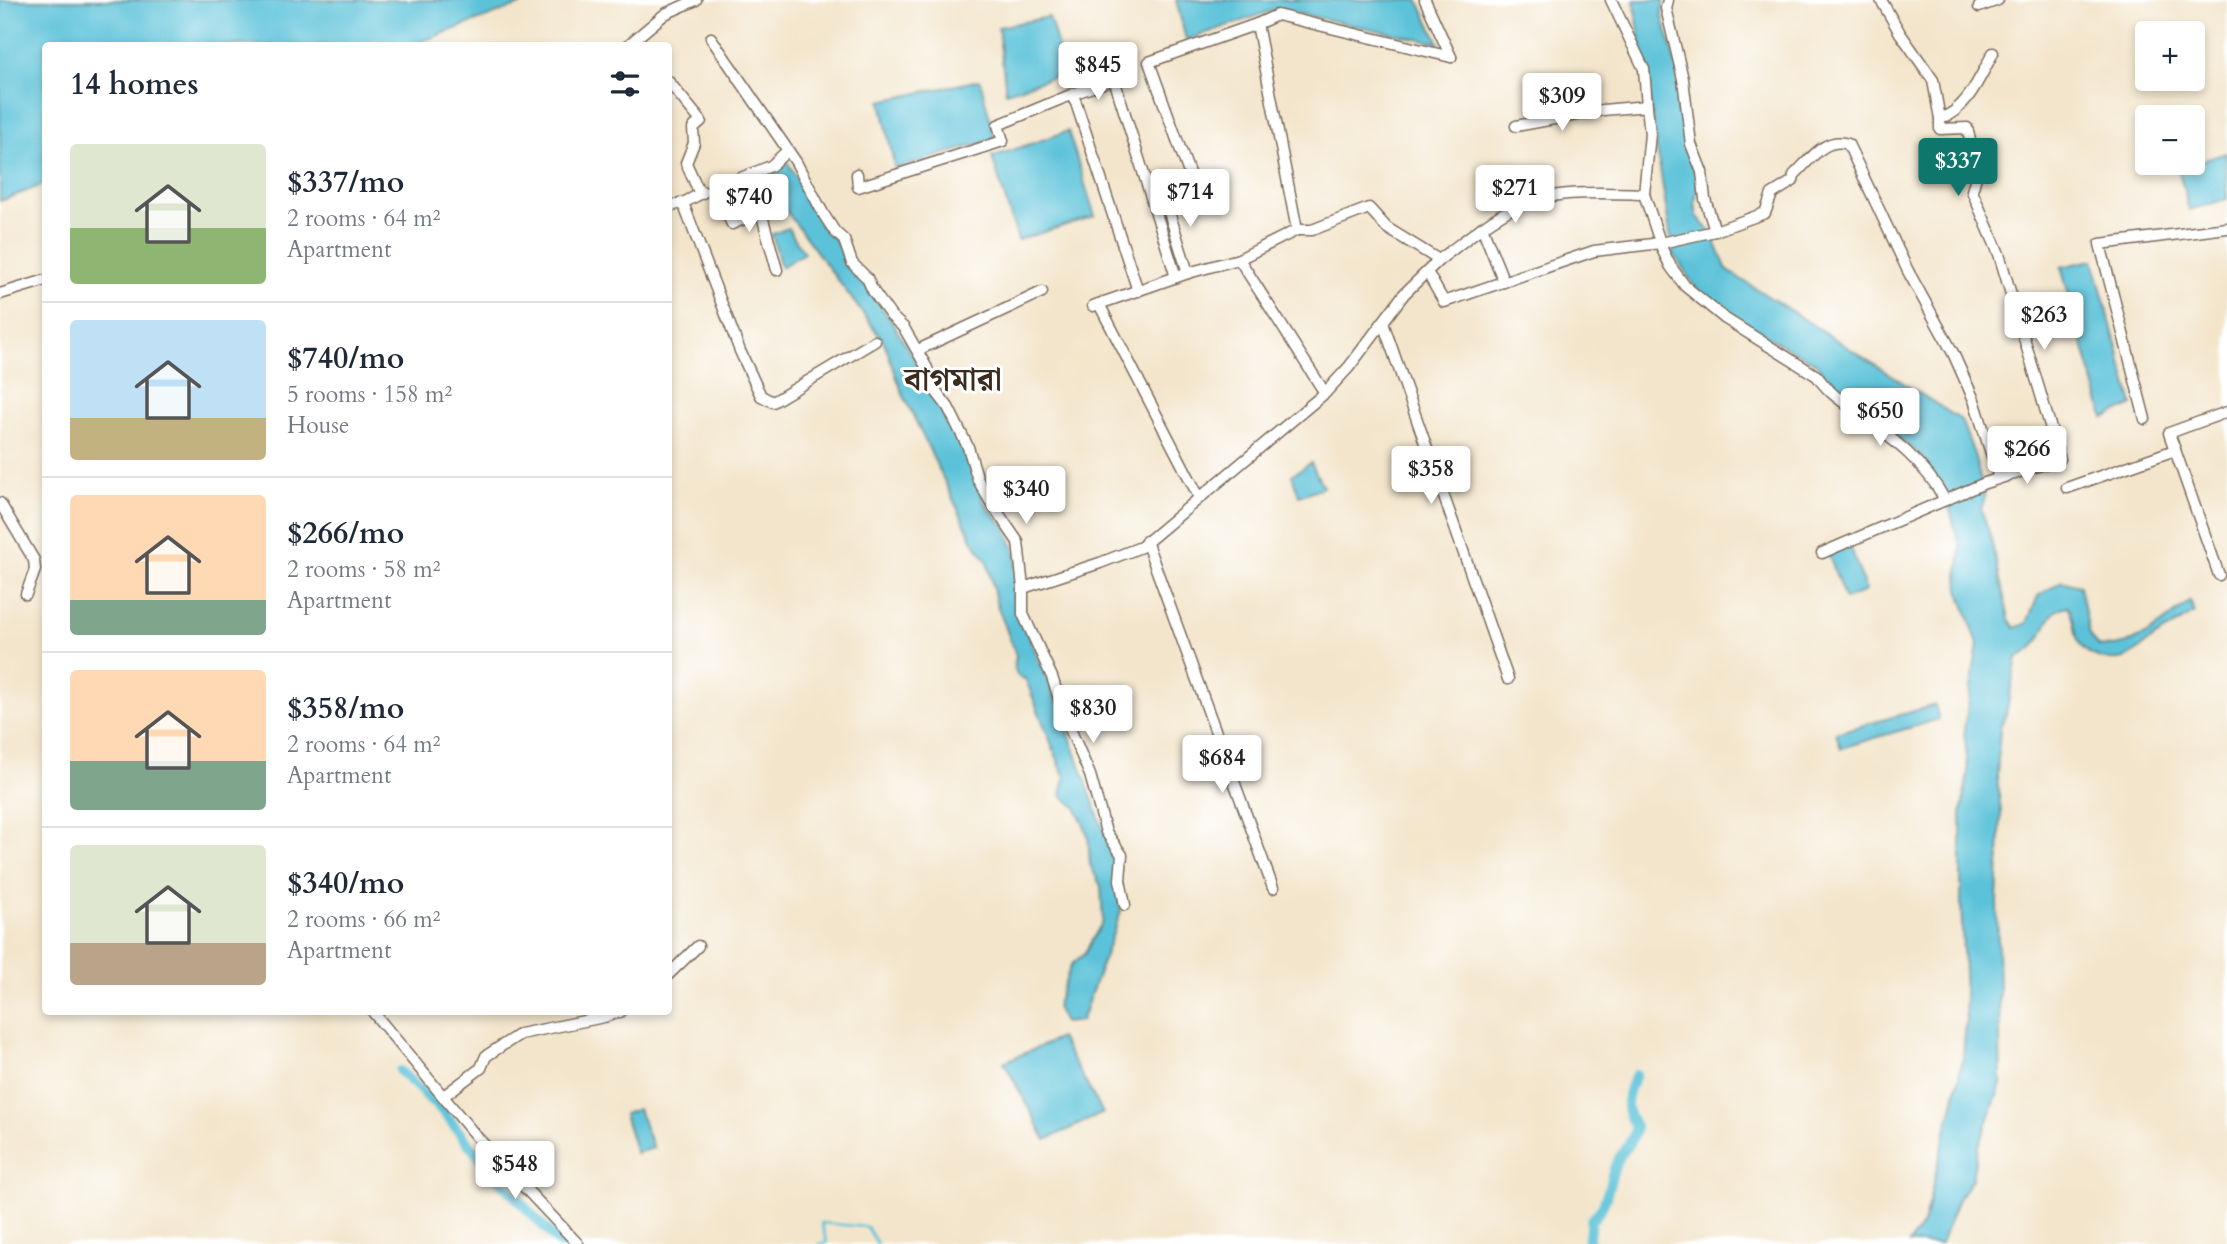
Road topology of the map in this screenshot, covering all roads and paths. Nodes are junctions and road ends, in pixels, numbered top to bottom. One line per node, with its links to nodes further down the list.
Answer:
1 (696, 0): 10 (street)
2 (1425, 0): 8 (street)
3 (1611, 0): 14 (street)
4 (1668, 0): 27 (street)
5 (1881, 0): 15 (street)
6 (1998, 0): 7 (street)
7 (1979, 7)
8 (1257, 23): 26 (street); 33 (street)
9 (711, 38): 17 (street)
10 (632, 42)
11 (1993, 53): 15 (street)
12 (672, 85): 20 (street)
13 (1073, 94): 18 (street); 34 (street); 37 (street)
14 (1647, 106): 16 (street); 21 (street)
15 (1940, 119): 47 (street)
16 (1516, 126)
17 (788, 152): 19 (street); 42 (street)
18 (857, 174)
19 (713, 189): 20 (street); 31 (street)
20 (700, 194): 22 (street)
21 (1644, 194): 24 (street); 28 (street)
22 (683, 203): 23 (street); 41 (street)
23 (672, 205)
24 (1482, 227): 30 (street); 36 (street)
25 (2227, 228): 45 (street)
26 (1297, 230): 29 (street); 30 (street)
27 (1713, 231): 28 (street); 47 (street)
28 (1664, 242): 36 (street); 50 (street)
29 (1239, 258): 33 (street); 43 (street)
30 (1438, 260): 32 (street)
31 (777, 270)
32 (1427, 272): 36 (street); 40 (street)
33 (1188, 273): 34 (street)
34 (1176, 277): 37 (street)
35 (42, 281): 39 (street)
36 (1504, 282)
37 (1138, 291): 49 (street)
38 (1042, 292): 42 (street)
39 (0, 294)
40 (1383, 323): 43 (street); 57 (street)
41 (875, 341)
42 (918, 351): 55 (street)
43 (1325, 393): 49 (street)
44 (2227, 412): 46 (street)
45 (2145, 419)
46 (2175, 450): 48 (street); 54 (street)
47 (1999, 478): 50 (street)
48 (2067, 488)
49 (1199, 497): 52 (street)
50 (1945, 500): 53 (street)
51 (0, 503): 56 (street)
52 (1146, 541): 55 (street); 58 (street)
53 (1822, 553)
54 (2219, 575)
55 (1023, 588): 59 (street)
56 (26, 594)
57 (1508, 679)
58 (1273, 888)
59 (1125, 905)
60 (698, 946): 61 (street)
61 (672, 971)
62 (376, 1015): 64 (street)
63 (610, 1015): 64 (street)
64 (445, 1095): 65 (street)
65 (578, 1244)

